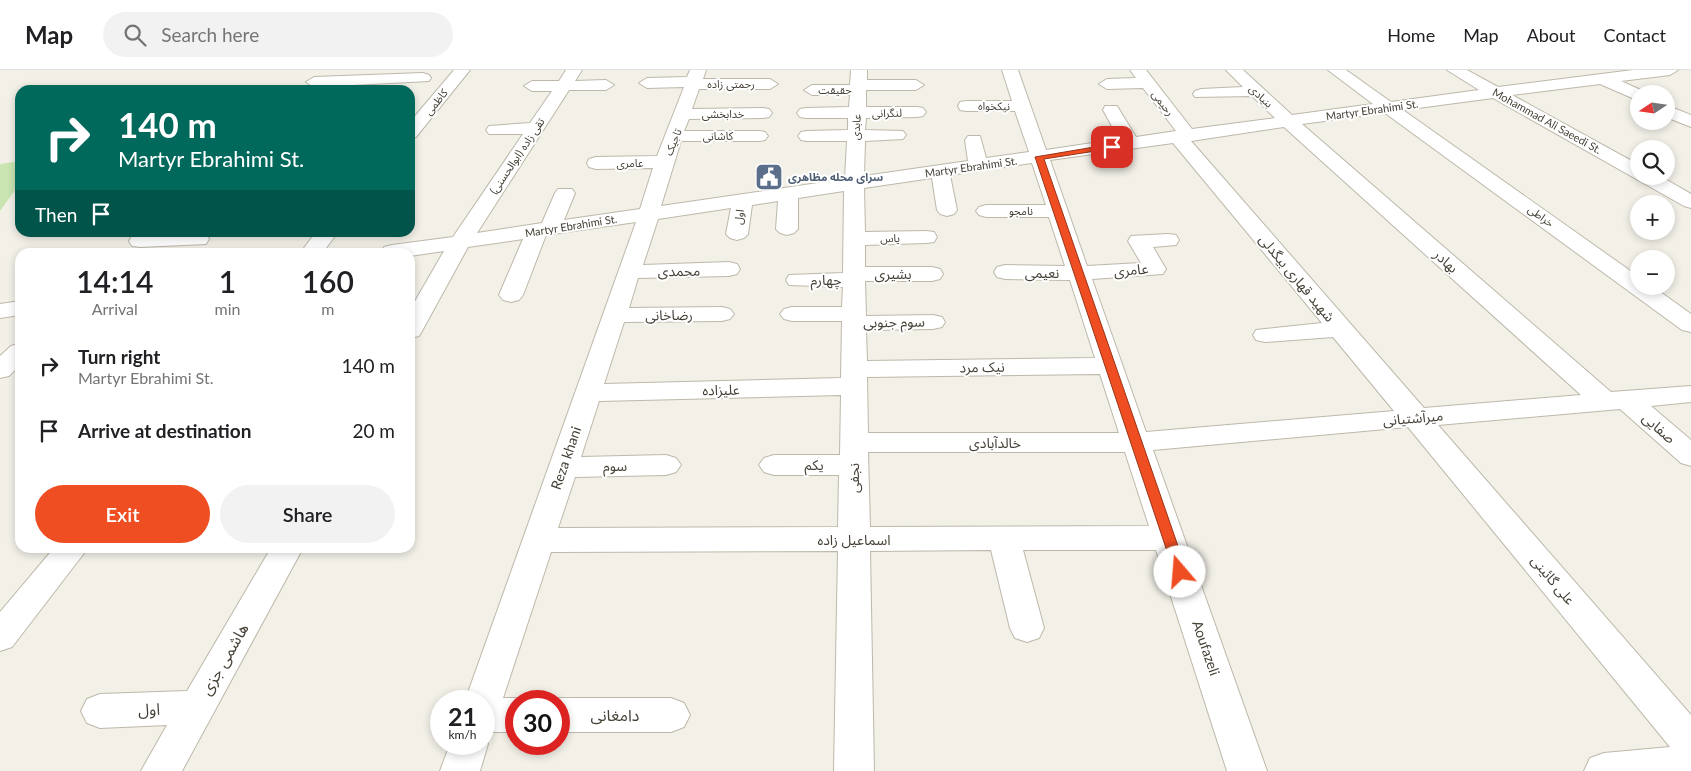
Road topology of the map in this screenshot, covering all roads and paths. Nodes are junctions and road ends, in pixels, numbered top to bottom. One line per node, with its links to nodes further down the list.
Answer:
1 (327, 70): 17 (street)
2 (462, 70): 38 (street, کاظمی)
3 (1336, 70): 28 (street, خراطی)
4 (1455, 70): 25 (street, Mohammad Ali Saeedi St.)
5 (1584, 70): 12 (street)
6 (1670, 70): 12 (street, Martyr Ebrahimi St.)
7 (1238, 74): 24 (street, بنیادی); 24 (street)
8 (1143, 76): 16 (street); 46 (street, رحیمی)
9 (570, 77): 19 (street); 21 (street); 39 (street, تقی زاده (ابوالحسنی))
10 (423, 78): 18 (street)
11 (695, 79): 14 (street, رحمتی زاده); 15 (street, رحمتی زاده); 34 (street, تاجیک)
12 (1602, 79): 25 (street, Martyr Ebrahimi St.); 26 (street)
13 (859, 82): 20 (street); 22 (street, حقیقت); 33 (street, عابدی)
14 (646, 83)
15 (770, 84)
16 (1107, 84)
17 (310, 85)
18 (323, 85)
19 (606, 85)
20 (916, 85)
21 (532, 86)
22 (812, 90)
23 (1016, 90): 27 (street, نیکخواه); 49 (street, Aoufazeli)
24 (1256, 91): 36 (street, بنیادی)
25 (1494, 92): 28 (street, Martyr Ebrahimi St.); 53 (street, Mohammad Ali Saeedi St.)
26 (1630, 92)
27 (965, 99)
28 (1391, 107): 36 (street, Martyr Ebrahimi St.); 93 (street, خراطی)
29 (1111, 110): 48 (street)
30 (917, 112): 33 (street, لنگرانی)
31 (763, 113): 34 (street, خدابخشی)
32 (806, 113): 33 (street, لنگرانی)
33 (857, 113): 45 (street, عابدی)
34 (683, 114): 42 (street, تاجیک)
35 (1675, 114): 37 (street)
36 (1289, 122): 46 (street, Martyr Ebrahimi St.); 103 (street, بهادر)
37 (1691, 122)
38 (415, 127)
39 (536, 128): 40 (street); 74 (street, تقی زاده (ابوالحسنی))
40 (495, 130)
41 (896, 135): 45 (street)
42 (676, 136): 43 (street, کاشانی); 50 (street, تاجیک)
43 (760, 136)
44 (807, 136): 45 (street)
45 (856, 136): 55 (street, عابدی)
46 (1184, 137): 48 (street, Martyr Ebrahimi St.); 94 (street, شهید قهاری بیگدلی)
47 (974, 140): 52 (street)
48 (1132, 144): 49 (street, Martyr Ebrahimi St.)
49 (1039, 157): 52 (street, Martyr Ebrahimi St.); 63 (street, Aoufazeli)
50 (664, 162): 51 (street, عامری); 64 (street, تاجیک)
51 (596, 163)
52 (978, 166): 54 (street, Martyr Ebrahimi St.)
53 (1630, 168)
54 (940, 172): 55 (street, Martyr Ebrahimi St.); 61 (street)
55 (854, 184): 58 (street, Martyr Ebrahimi St.); 70 (street, نجفی)
56 (1662, 185): 59 (street)
57 (565, 192): 66 (street)
58 (788, 194): 60 (street, Martyr Ebrahimi St.); 65 (street)
59 (1687, 198)
60 (742, 201): 64 (street, Martyr Ebrahimi St.); 67 (street, اول)
61 (948, 210)
62 (986, 211): 63 (street, نامجو)
63 (1057, 211): 80 (street, Aoufazeli)
64 (649, 214): 66 (street, Martyr Ebrahimi St.); 78 (street, Reza khani)
65 (787, 229)
66 (543, 230): 74 (street, Martyr Ebrahimi St.); 84 (street)
67 (737, 234)
68 (324, 237): 75 (street)
69 (926, 237): 70 (street, یاس)
70 (854, 238): 82 (street, نجفی)
71 (198, 239): 73 (street)
72 (1168, 240): 80 (street, عامری)
73 (139, 242)
74 (460, 242): 76 (street, Martyr Ebrahimi St.); 90 (street)
75 (315, 248)
76 (415, 249)
77 (729, 270): 78 (street, محمدی)
78 (630, 272): 89 (street, Reza khani)
79 (1004, 272): 80 (street, نعیمی)
80 (1079, 273): 98 (street, Aoufazeli)
81 (932, 274): 82 (street, بشیری)
82 (854, 277): 83 (street, چهارم); 91 (street, نجفی)
83 (797, 280)
84 (511, 296)
85 (15, 309): 86 (street)
86 (0, 311)
87 (722, 314): 89 (street, رضاخانی)
88 (792, 314): 91 (street)
89 (615, 315): 101 (street, Reza khani)
90 (415, 322)
91 (854, 322): 92 (street, سوم جنوبی); 95 (street); 100 (street, نجفی)
92 (933, 322)
93 (1691, 325)
94 (1340, 328): 96 (street); 104 (street, شهید قهاری بیگدلی)
95 (817, 330)
96 (1265, 335)
97 (15, 356): 99 (street)
98 (1110, 366): 100 (street, نیک مرد); 105 (street, Aoufazeli)
99 (0, 370)
100 (854, 377): 101 (street, علیزاده); 106 (street, نجفی)
101 (588, 393): 110 (street, Reza khani)
102 (1691, 394): 103 (street, میرآشتیانی)
103 (1615, 400): 104 (street, میرآشتیانی); 107 (street, صفایی)
104 (1416, 418): 105 (street, میرآشتیانی); 124 (street, علی گائینی)
105 (1136, 442): 106 (street, خالدآبادی); 111 (street, Aoufazeli)
106 (854, 454): 109 (street, یکم); 114 (street, نجفی)
107 (1691, 456)
108 (666, 465): 110 (street, سوم)
109 (774, 465)
110 (564, 466): 113 (street, Reza khani)
111 (1169, 538): 112 (street, اسماعیل زاده); 130 (street, Aoufazeli)
112 (1004, 539): 114 (street, اسماعیل زاده); 117 (street)
113 (538, 540): 114 (street, اسماعیل زاده); 119 (street, Reza khani)
114 (854, 540): 129 (street, نجفی)
115 (68, 553): 118 (street)
116 (284, 553): 120 (street, هاشمی جزی)
117 (1027, 628)
118 (0, 637)
119 (488, 690)
120 (197, 707): 121 (street, اول); 127 (street, هاشمی جزی)
121 (100, 711)
122 (570, 715): 123 (street, دامغانی)
123 (671, 715)
124 (1691, 743)
125 (465, 755): 128 (street)
126 (1691, 763): 131 (street)
127 (160, 771)
128 (460, 771)
129 (854, 771)
130 (1247, 771)
131 (1604, 771)

